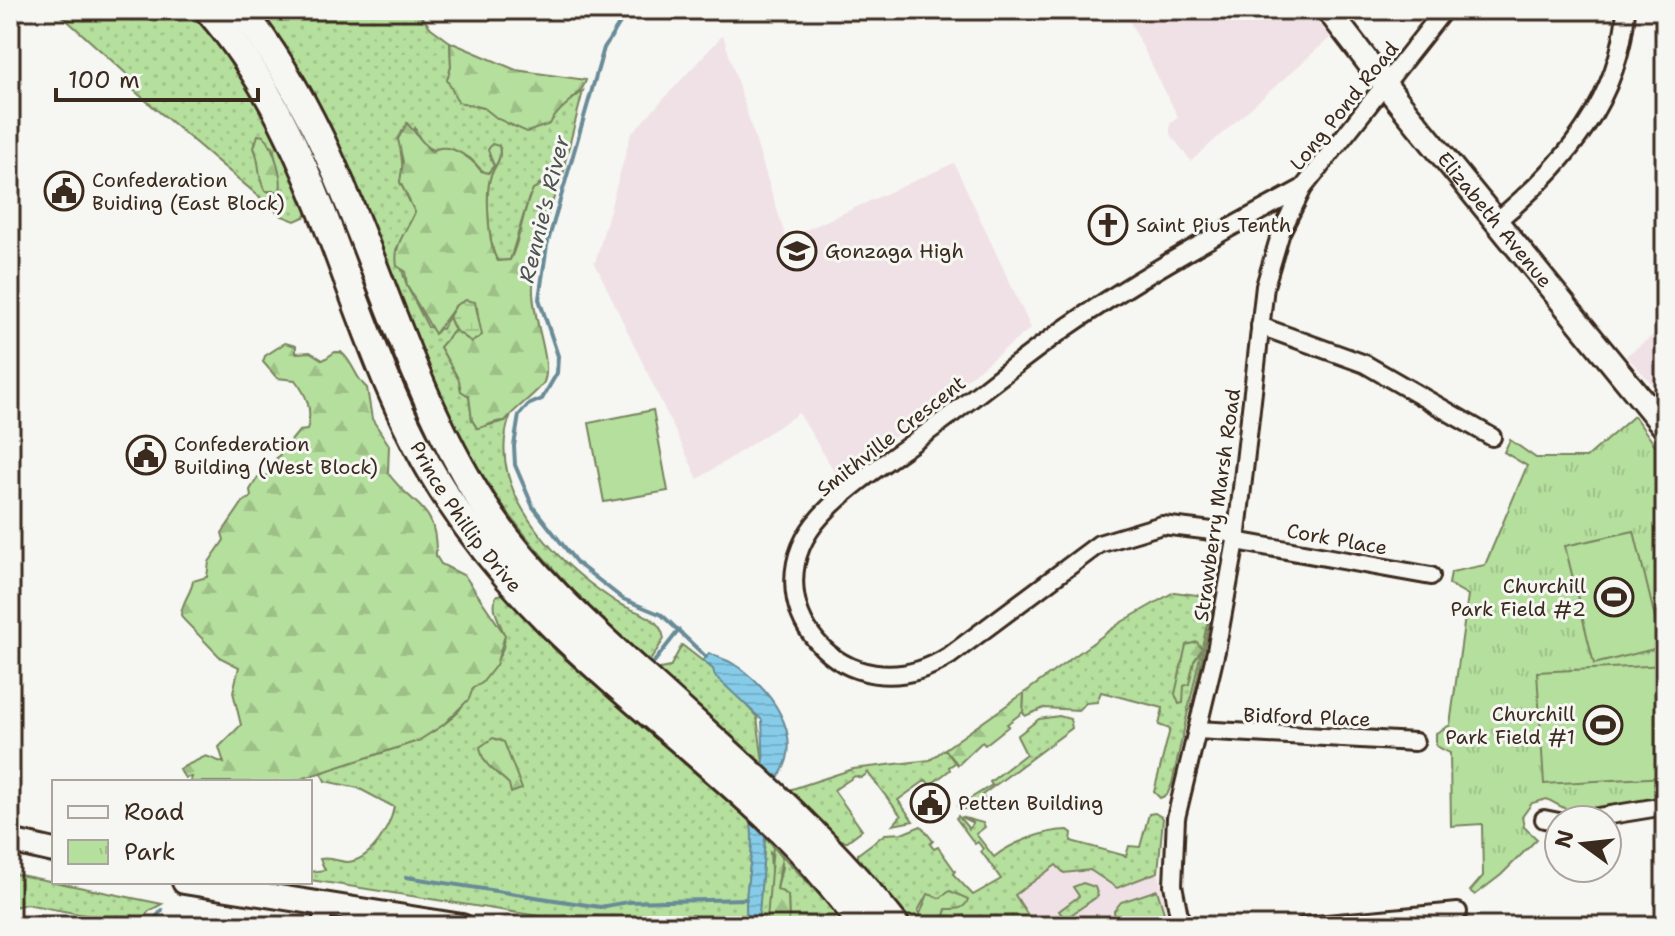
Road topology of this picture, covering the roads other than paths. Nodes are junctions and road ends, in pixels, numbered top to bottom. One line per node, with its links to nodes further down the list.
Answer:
1 (208, 10): 16 (main road, Prince Phillip Drive)
2 (241, 10): 16 (main road, Prince Phillip Drive)
3 (1328, 10): 6 (main road, Elizabeth Avenue)
4 (1444, 10): 6 (street, Long Pond Road)
5 (1626, 10): 8 (street)
6 (1387, 86): 7 (street, Long Pond Road); 8 (main road, Elizabeth Avenue)
7 (1303, 188): 9 (street, Strawberry Marsh Road); 12 (street, Smithville Crescent)
8 (1498, 220): 10 (main road, Elizabeth Avenue)
9 (1260, 326): 11 (street); 12 (street, Strawberry Marsh Road)
10 (1665, 428)
11 (1492, 437)
12 (1237, 538): 13 (street, Cork Place); 14 (street, Strawberry Marsh Road)
13 (1431, 576)
14 (1197, 730): 15 (street, Bidford Place); 27 (street, Strawberry Marsh Road)
15 (1415, 742)
16 (755, 792): 25 (main road, Prince Phillip Drive); 26 (main road, Prince Phillip Drive)
17 (1665, 806): 18 (street)
18 (1623, 813)
19 (10, 841): 20 (main road)
20 (52, 851)
21 (192, 884): 23 (main road)
22 (1458, 912): 28 (street)
23 (322, 916): 24 (main road)
24 (462, 926)
25 (864, 926)
26 (896, 926)
27 (1181, 926)
28 (1305, 926)

